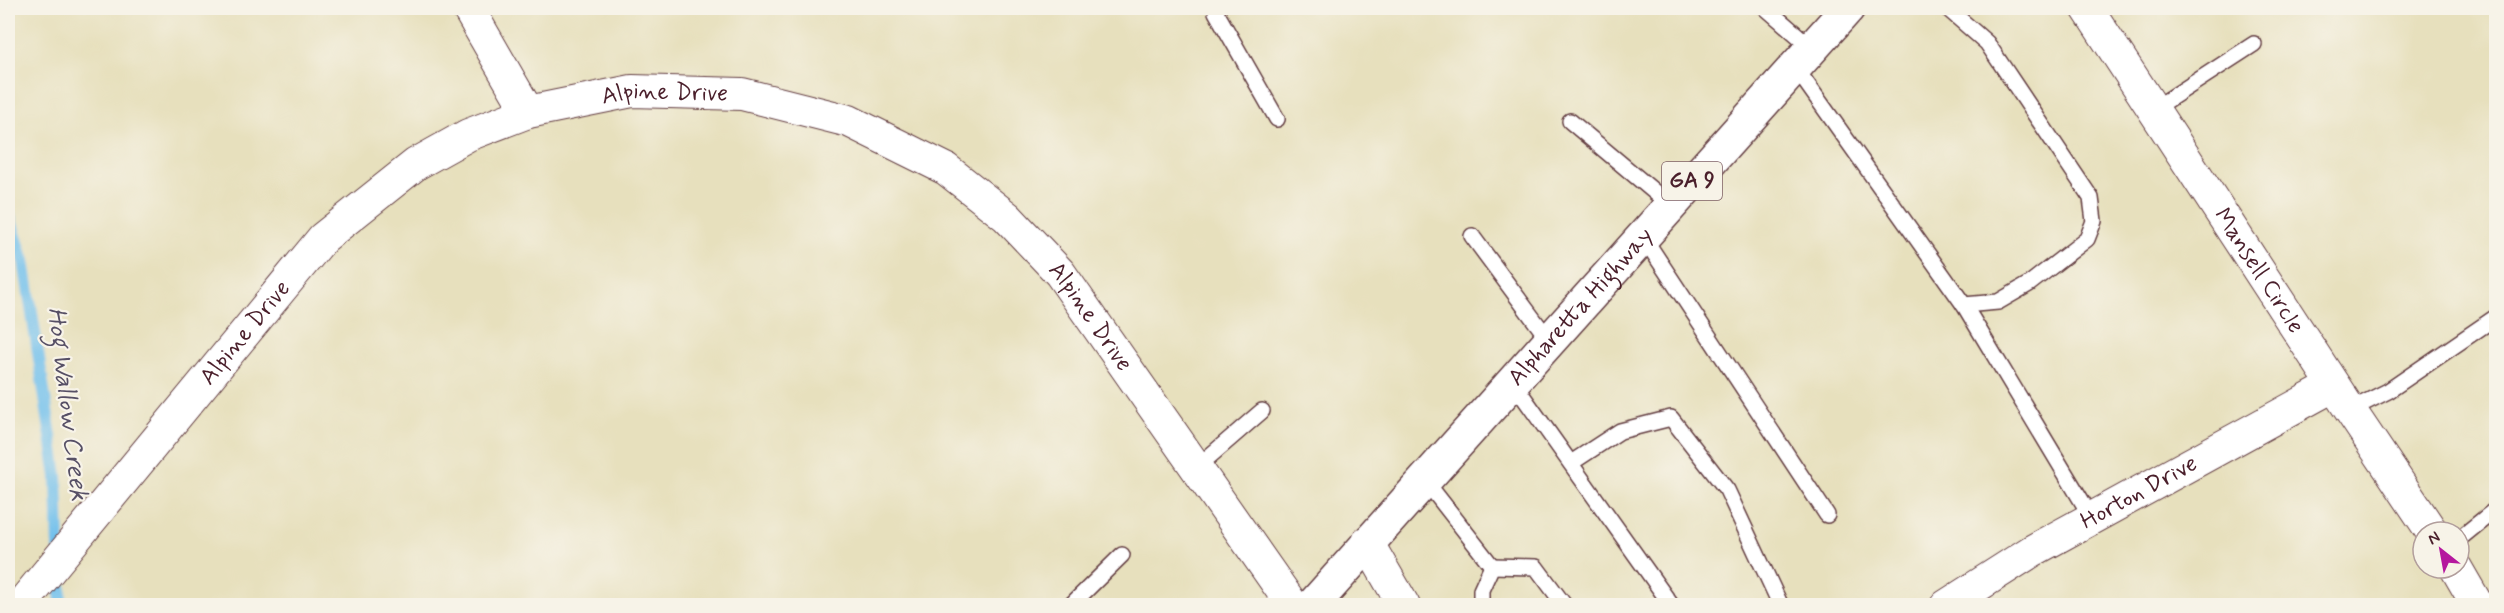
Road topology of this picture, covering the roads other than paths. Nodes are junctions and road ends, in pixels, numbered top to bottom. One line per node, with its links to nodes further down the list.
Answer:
1 (468, 8): 10 (street)
2 (1216, 8): 11 (lane)
3 (1766, 8): 8 (lane)
4 (1848, 8): 8 (highway, Alpharetta Highway / GA 9)
5 (1947, 8): 16 (lane)
6 (2087, 8): 9 (street, Mansell Circle)
7 (2254, 44): 9 (lane)
8 (1803, 57): 13 (highway, Alpharetta Highway / GA 9); 16 (lane)
9 (2154, 110): 20 (street, Mansell Circle)
10 (528, 112): 23 (street, Alpine Drive); 34 (street, Alpine Drive)
11 (1277, 119)
12 (1570, 120): 13 (lane)
13 (1670, 205): 14 (highway, Alpharetta Highway / GA 9)
14 (1642, 235): 18 (highway, Alpharetta Highway / GA 9); 26 (lane)
15 (1472, 236): 18 (lane)
16 (1964, 305): 27 (lane)
17 (2496, 317): 20 (lane)
18 (1549, 340): 19 (highway, Alpharetta Highway / GA 9)
19 (1512, 381): 22 (lane); 24 (highway, Alpharetta Highway / GA 9)
20 (2342, 398): 27 (street, Horton Drive); 28 (street, Mansell Circle)
21 (1262, 411): 23 (lane)
22 (1571, 463): 41 (lane); 42 (lane)
23 (1196, 468): 36 (street, Alpine Drive)
24 (1424, 479): 30 (highway, Alpharetta Highway / GA 9); 32 (lane)
25 (2496, 509): 29 (lane)
26 (1827, 515)
27 (2092, 518): 43 (street, Horton Drive)
28 (2424, 520)
29 (2471, 529)
30 (1367, 542): 37 (highway, Alpharetta Highway / GA 9); 38 (street)
31 (1122, 555): 35 (lane)
32 (1492, 566): 39 (lane); 40 (lane)
33 (2463, 580): 44 (street)
34 (20, 606)
35 (1070, 606)
36 (1293, 606)
37 (1312, 606)
38 (1404, 606)
39 (1481, 606)
40 (1565, 606)
41 (1672, 606)
42 (1781, 606)
43 (1946, 606)
44 (2478, 606)

